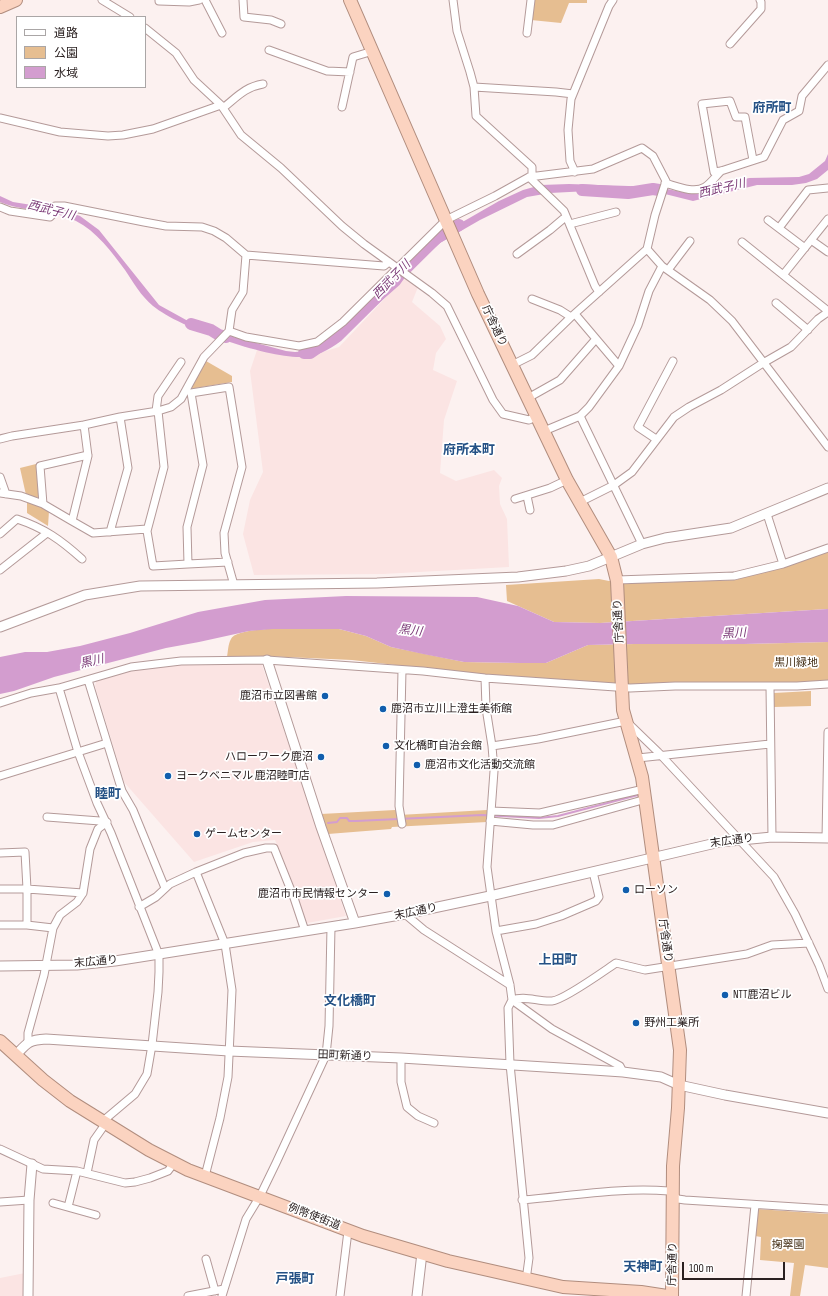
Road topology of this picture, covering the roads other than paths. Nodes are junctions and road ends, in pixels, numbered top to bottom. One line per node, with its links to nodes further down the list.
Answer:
1 (16, 0): 12 (highway)
2 (102, 0): 13 (street)
3 (159, 0): 4 (street)
4 (199, 0)
5 (205, 0): 16 (street)
6 (243, 0): 14 (street)
7 (350, 0): 20 (highway, 庁舎通り)
8 (453, 0): 24 (street)
9 (531, 0): 17 (street)
10 (613, 0): 25 (street)
11 (760, 0): 18 (street)
12 (0, 7)
13 (128, 16)
14 (281, 24)
15 (146, 30): 26 (street)
16 (222, 33)
17 (527, 33)
18 (730, 44)
19 (269, 50): 22 (street)
20 (372, 51): 22 (street); 40 (highway, 庁舎通り)
21 (828, 65): 29 (street)
22 (350, 72): 27 (street)
23 (263, 84): 26 (street)
24 (474, 87): 25 (street); 32 (street)
25 (572, 94): 31 (street)
26 (222, 107): 28 (street); 50 (street)
27 (342, 107)
28 (0, 118)
29 (753, 160): 30 (street); 30 (street)
30 (721, 171): 33 (street)
31 (575, 172): 32 (street); 33 (street)
32 (530, 176): 39 (street); 40 (street)
33 (665, 183): 45 (street)
34 (828, 188): 41 (street)
35 (0, 206): 49 (street)
36 (616, 212): 39 (street)
37 (828, 219): 42 (street)
38 (768, 220): 41 (street)
39 (568, 221): 48 (street); 54 (street)
40 (447, 223): 52 (street); 65 (highway, 庁舎通り)
41 (779, 228): 46 (street)
42 (811, 240): 46 (street); 47 (street)
43 (690, 241): 51 (street)
44 (742, 242): 53 (street)
45 (648, 248): 51 (street); 54 (street)
46 (805, 248): 53 (street)
47 (828, 252)
48 (517, 254)
49 (246, 255): 50 (street); 60 (street)
50 (389, 262): 52 (street)
51 (665, 268): 64 (street); 66 (street)
52 (398, 269): 60 (street); 69 (street)
53 (783, 275): 57 (street)
54 (599, 292): 58 (street)
55 (532, 299): 58 (street)
56 (776, 303): 59 (street)
57 (828, 311): 59 (street)
58 (573, 315): 61 (street); 65 (street)
59 (808, 330): 64 (street)
60 (229, 331): 68 (street)
61 (595, 340): 66 (street); 67 (street)
62 (673, 361): 75 (street)
63 (180, 362): 68 (street)
64 (763, 363): 75 (street); 76 (street)
65 (512, 365): 67 (highway, 庁舎通り)
66 (619, 366): 70 (street)
67 (528, 398): 69 (highway, 庁舎通り)
68 (157, 411): 71 (street); 90 (street)
69 (537, 416): 73 (highway, 庁舎通り)
70 (580, 416): 73 (street); 80 (street)
71 (120, 417): 72 (street); 91 (street)
72 (84, 425): 74 (street); 77 (street)
73 (544, 431): 79 (highway, 庁舎通り)
74 (1, 438)
75 (656, 438): 80 (street)
76 (828, 447)
77 (88, 455): 86 (street); 89 (street)
78 (0, 477): 82 (street)
79 (567, 480): 83 (street); 85 (highway, 庁舎通り)
80 (614, 485): 85 (street); 94 (street)
81 (828, 488): 88 (street)
82 (3, 494): 86 (street)
83 (527, 496): 84 (street); 87 (street)
84 (517, 497)
85 (580, 502): 96 (highway, 庁舎通り)
86 (43, 504): 89 (street)
87 (530, 510)
88 (767, 514): 94 (street); 100 (street)
89 (72, 521): 91 (street)
90 (147, 528): 91 (street); 99 (street)
91 (110, 532)
92 (47, 533): 93 (street); 97 (street); 101 (street)
93 (0, 534)
94 (642, 544): 96 (street)
95 (828, 548): 100 (street)
96 (611, 557): 102 (highway, 庁舎通り); 103 (street)
97 (82, 559)
98 (228, 562): 99 (street); 99 (street); 103 (street)
99 (188, 564)
100 (783, 564): 102 (street)
101 (0, 570)
102 (617, 580): 110 (highway, 庁舎通り)
103 (234, 585): 104 (street)
104 (0, 627)
105 (267, 660): 106 (street); 108 (street); 143 (street)
106 (402, 670): 107 (street); 128 (street)
107 (485, 678): 110 (street); 118 (street)
108 (88, 680): 112 (street); 116 (street)
109 (828, 684): 111 (street)
110 (622, 687): 111 (street); 114 (highway, 庁舎通り)
111 (770, 687): 117 (street)
112 (59, 688): 113 (street); 119 (street)
113 (0, 703)
114 (626, 721): 118 (street); 120 (street); 121 (highway, 庁舎通り)
115 (828, 732): 130 (street)
116 (107, 743): 119 (street); 137 (street)
117 (770, 744): 120 (street); 129 (street)
118 (492, 746): 124 (street)
119 (78, 752): 122 (street); 127 (street)
120 (661, 755): 121 (street); 131 (street)
121 (638, 758): 123 (highway, 庁舎通り)
122 (0, 776)
123 (645, 794): 124 (street); 126 (street); 133 (highway, 庁舎通り)
124 (491, 811): 126 (street)
125 (47, 817): 127 (street)
126 (490, 821): 140 (street)
127 (104, 824): 139 (street); 141 (street)
128 (402, 824)
129 (772, 837): 130 (street, 末広通り); 131 (street, 末広通り)
130 (827, 838)
131 (738, 840): 133 (street, 末広通り); 150 (street)
132 (0, 852): 136 (street)
133 (653, 858): 135 (street, 末広通り); 155 (highway, 庁舎通り)
134 (196, 872): 137 (street); 148 (street); 151 (street)
135 (593, 872): 140 (street, 末広通り); 149 (street)
136 (28, 888): 138 (street); 139 (street); 145 (street)
137 (165, 888): 141 (street)
138 (0, 889)
139 (83, 893): 147 (street)
140 (490, 896): 142 (street, 末広通り); 149 (street)
141 (139, 907): 152 (street)
142 (405, 914): 143 (street, 末広通り); 156 (street)
143 (355, 923): 146 (street, 末広通り)
144 (0, 925): 145 (street)
145 (27, 925): 147 (street)
146 (331, 927): 148 (street, 末広通り); 164 (street)
147 (53, 928): 153 (street)
148 (305, 931): 151 (street, 末広通り)
149 (496, 931): 156 (street)
150 (809, 943): 155 (street); 157 (street)
151 (225, 944): 152 (street, 末広通り); 162 (street)
152 (159, 955): 153 (street, 末広通り); 161 (street)
153 (45, 965): 154 (street, 末広通り); 160 (street)
154 (0, 966)
155 (668, 966): 158 (street); 168 (highway, 庁舎通り)
156 (510, 985): 158 (street)
157 (828, 989)
158 (512, 1000): 166 (street); 167 (street)
159 (0, 1041): 163 (highway, 例幣使街道)
160 (28, 1042): 161 (street, 田町新通り); 163 (street)
161 (152, 1045): 162 (street, 田町新通り); 170 (street)
162 (229, 1050): 164 (street, 田町新通り); 177 (street)
163 (16, 1055): 170 (highway, 例幣使街道)
164 (326, 1055): 165 (street, 田町新通り); 179 (street)
165 (401, 1058): 166 (street, 田町新通り); 171 (street)
166 (510, 1064): 167 (street, 田町新通り); 181 (street)
167 (623, 1072): 168 (street, 田町新通り)
168 (679, 1085): 169 (street, 田町新通り); 178 (highway, 庁舎通り)
169 (828, 1113)
170 (104, 1122): 173 (highway, 例幣使街道); 176 (street)
171 (434, 1123)
172 (0, 1149): 174 (street)
173 (174, 1163): 176 (street); 177 (highway, 例幣使街道)
174 (32, 1164): 175 (street); 180 (street)
175 (78, 1171): 176 (street); 185 (street)
176 (87, 1173)
177 (205, 1176): 179 (highway, 例幣使街道)
178 (674, 1195): 181 (street); 184 (street); 199 (highway, 庁舎通り)
179 (260, 1196): 188 (highway, 例幣使街道); 193 (street)
180 (30, 1200): 182 (street); 194 (street)
181 (522, 1200): 191 (street)
182 (0, 1202)
183 (53, 1203): 185 (street)
184 (755, 1205): 186 (street); 200 (street)
185 (68, 1207): 187 (street)
186 (828, 1209)
187 (96, 1215)
188 (348, 1231): 189 (highway, 例幣使街道); 196 (street)
189 (422, 1254): 191 (highway, 例幣使街道); 197 (street)
190 (206, 1259): 192 (street)
191 (526, 1280): 198 (highway, 例幣使街道)
192 (215, 1291): 193 (street); 195 (street)
193 (223, 1293)
194 (28, 1296)
195 (188, 1296)
196 (340, 1296)
197 (417, 1296)
198 (667, 1296)
199 (672, 1296)
200 (746, 1296)

